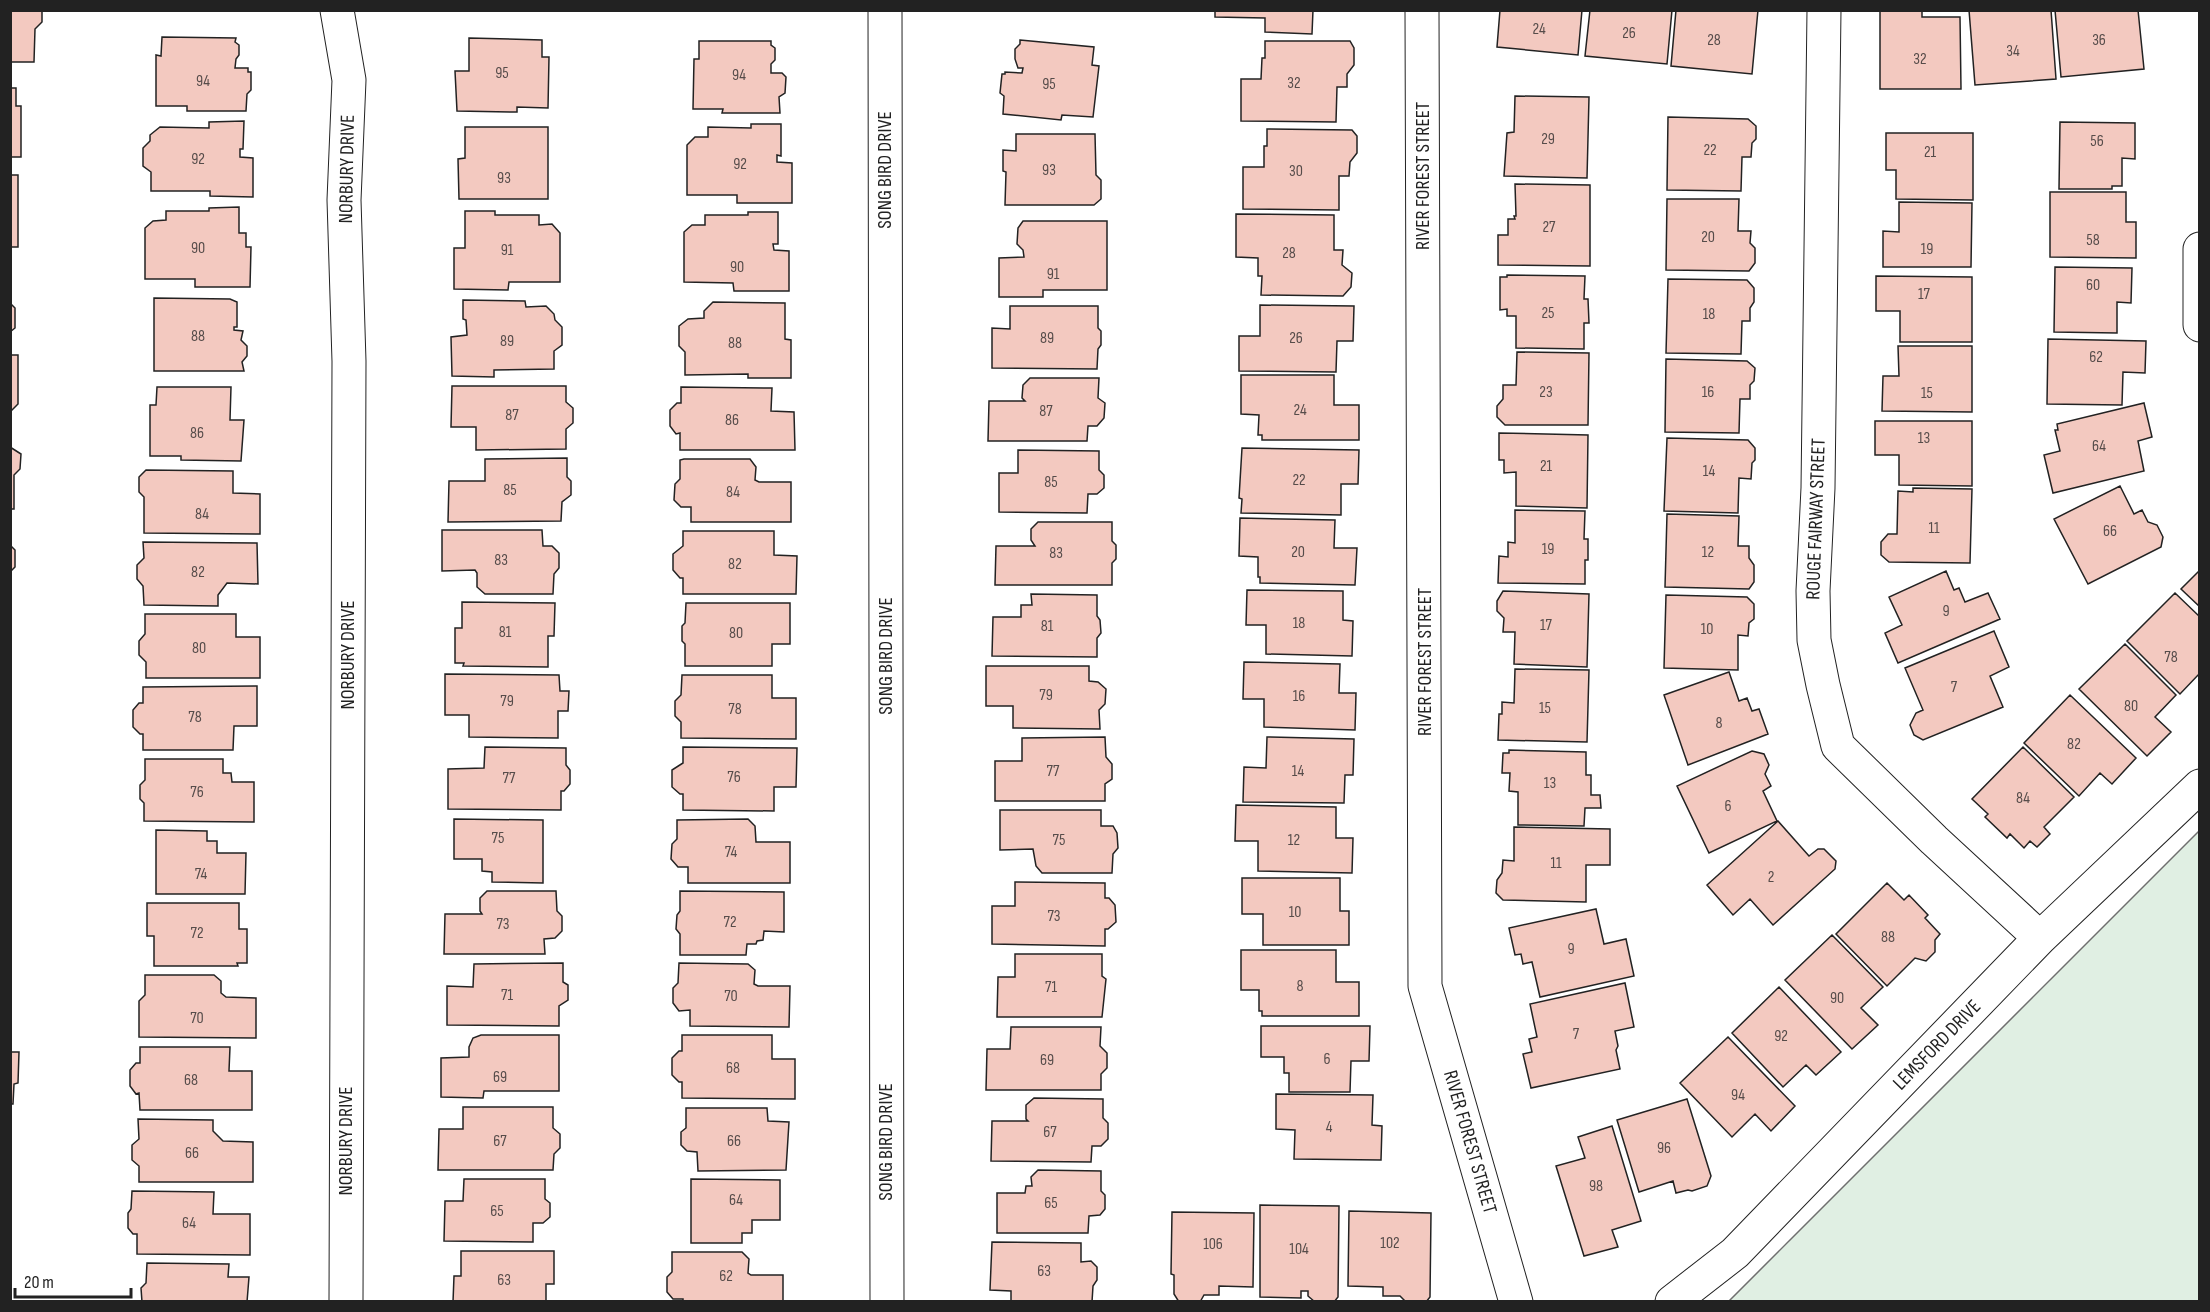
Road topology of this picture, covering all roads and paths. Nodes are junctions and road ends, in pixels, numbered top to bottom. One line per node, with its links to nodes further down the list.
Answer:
1 (337, 10): 9 (street, NORBURY DRIVE)
2 (885, 10): 10 (street, SONG BIRD DRIVE)
3 (1422, 10): 11 (street, RIVER FOREST STREET)
4 (1824, 10): 8 (street, ROUGE FAIRWAY STREET)
5 (2199, 249): 6 (street)
6 (2199, 325)
7 (2199, 786): 8 (street, LEMSFORD DRIVE)
8 (2040, 938): 12 (street, LEMSFORD DRIVE)
9 (346, 1302)
10 (887, 1302)
11 (1516, 1302)
12 (1672, 1302)

